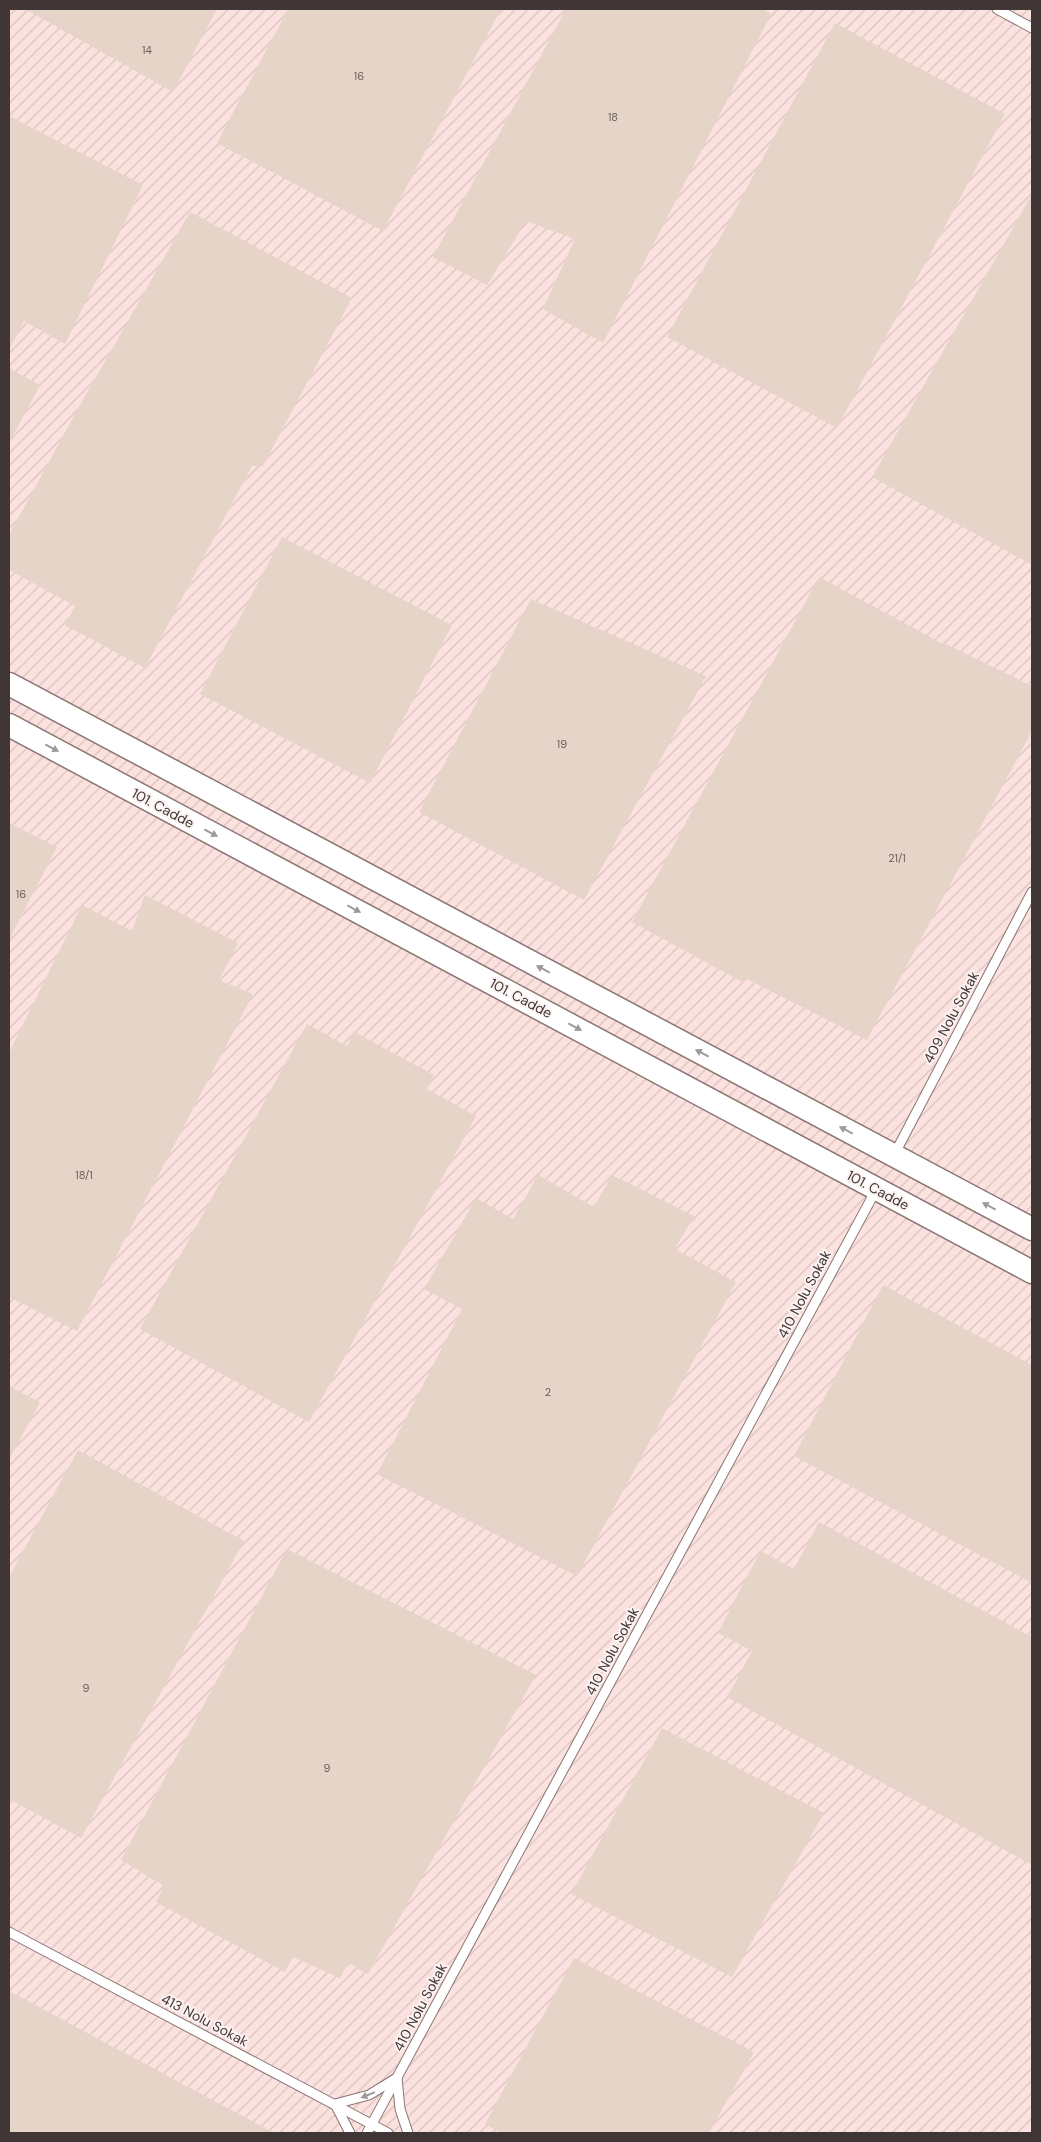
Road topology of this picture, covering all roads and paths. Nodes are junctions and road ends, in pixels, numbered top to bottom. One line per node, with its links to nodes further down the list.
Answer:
1 (997, 9): 2 (lane)
2 (1032, 28)
3 (9, 684): 6 (street, one-way to 3)
4 (9, 726): 7 (street, 101. Cadde, one-way to 7)
5 (1032, 892): 6 (lane, 409 Nolu Sokak)
6 (894, 1155): 8 (street, one-way to 6)
7 (876, 1190): 9 (street, 101. Cadde); 11 (lane, 410 Nolu Sokak)
8 (1032, 1229)
9 (1032, 1272)
10 (9, 1932): 12 (lane, 413 Nolu Sokak)
11 (397, 2078): 12 (lane, one-way to 12); 13 (lane, 410 Nolu Sokak); 17 (lane)
12 (335, 2104): 13 (lane, 413 Nolu Sokak); 14 (lane)
13 (372, 2124): 15 (lane, 410 Nolu Sokak); 16 (lane, 413 Nolu Sokak)
14 (350, 2133)
15 (367, 2133)
16 (388, 2133)
17 (408, 2133)

